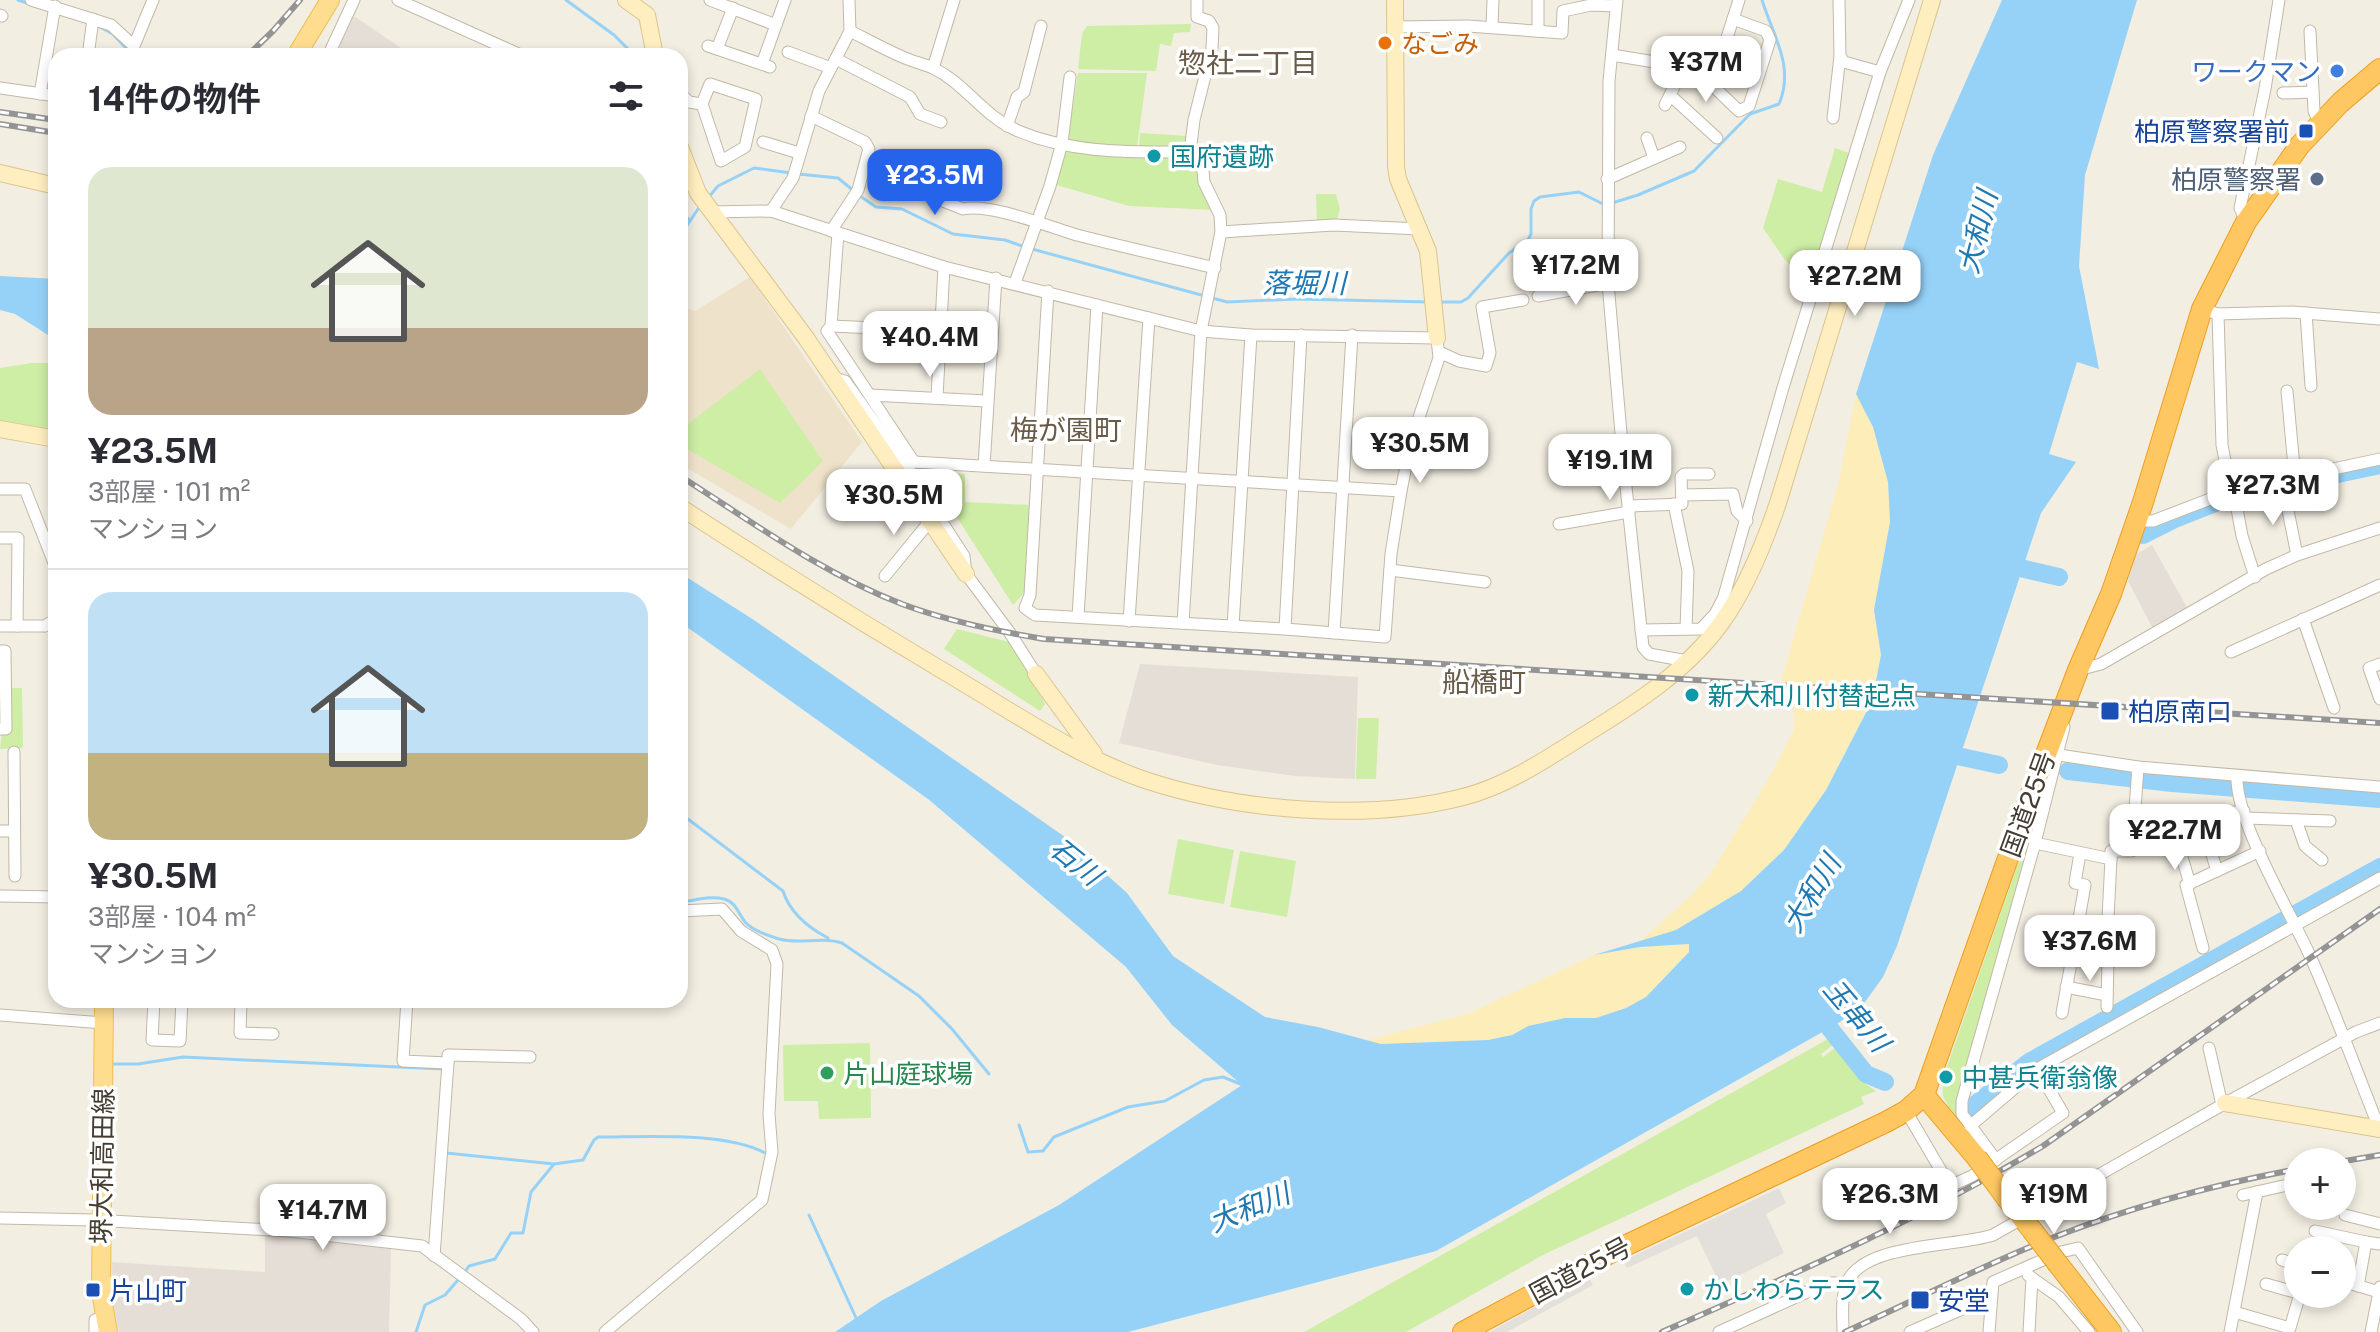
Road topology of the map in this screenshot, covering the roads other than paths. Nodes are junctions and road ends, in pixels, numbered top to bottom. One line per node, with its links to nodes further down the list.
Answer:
1 (31, 0): 24 (street)
2 (153, 0): 26 (street)
3 (330, 0): 35 (main road)
4 (354, 0): 36 (street)
5 (398, 0): 37 (street)
6 (626, 0): 22 (street)
7 (710, 0): 23 (street)
8 (785, 0): 27 (street)
9 (849, 0): 31 (street)
10 (954, 0): 44 (street)
11 (1197, 0): 66 (street)
12 (1395, 0): 29 (street)
13 (1493, 0): 30 (street)
14 (1538, 0): 32 (street)
15 (1739, 0): 25 (street)
16 (1839, 0): 41 (street)
17 (1909, 0): 46 (street)
18 (1932, 0): 143 (street)
19 (2279, 0): 77 (street)
20 (1591, 2): 21 (street); 32 (street)
21 (1616, 3): 40 (street)
22 (647, 7): 38 (street)
23 (733, 8): 27 (street); 27 (street)
24 (54, 10): 26 (street); 52 (street)
25 (1733, 19): 48 (street); 48 (street)
26 (93, 22): 34 (street)
27 (776, 25)
28 (1041, 26): 60 (street)
29 (1395, 27): 30 (street); 78 (street)
30 (1492, 27): 32 (street)
31 (850, 31): 43 (street); 44 (street)
32 (1538, 31)
33 (2310, 31): 50 (street)
34 (89, 48)
35 (301, 48)
36 (332, 48)
37 (505, 48)
38 (654, 48)
39 (788, 52): 43 (street)
40 (1612, 55): 42 (street); 71 (street)
41 (1840, 56): 46 (street); 57 (street)
42 (1688, 61): 48 (street); 62 (street)
43 (833, 63): 56 (street); 58 (street)
44 (933, 68): 60 (street)
45 (2380, 69): 59 (highway, 国道25号)
46 (1880, 72): 129 (street)
47 (1070, 77): 64 (street)
48 (1712, 85)
49 (0, 88): 52 (street)
50 (2313, 92): 51 (street); 59 (street)
51 (2283, 93)
52 (40, 94): 53 (street)
53 (48, 95)
54 (688, 101): 55 (street)
55 (702, 104): 55 (street)
56 (811, 116): 67 (street); 79 (street)
57 (1833, 118)
58 (941, 122)
59 (2320, 124): 77 (highway, 国道25号)
60 (1007, 126): 64 (street)
61 (1647, 138): 68 (street)
62 (1717, 138)
63 (763, 142): 67 (street)
64 (1062, 143): 66 (street); 76 (street)
65 (1680, 147): 68 (street)
66 (1190, 152): 80 (street)
67 (799, 153): 74 (street)
68 (1654, 158): 71 (street)
69 (688, 170): 75 (street)
70 (0, 173): 72 (street)
71 (1607, 179): 85 (street)
72 (48, 184)
73 (920, 192): 76 (street)
74 (771, 211): 75 (street); 79 (street)
75 (710, 212): 101 (street)
76 (1037, 222): 82 (street); 84 (street)
77 (2246, 222): 90 (highway, 国道25号)
78 (1419, 229): 80 (street); 100 (street)
79 (834, 232): 81 (street); 94 (street)
80 (1221, 232): 82 (street)
81 (944, 267): 83 (street); 95 (street)
82 (1215, 268): 96 (street)
83 (996, 278): 84 (street); 106 (street)
84 (1015, 283): 86 (street)
85 (1608, 283): 87 (street); 126 (street)
86 (1048, 291): 89 (street); 112 (street)
87 (1538, 296)
88 (1523, 300): 100 (street)
89 (1097, 305): 92 (street); 113 (street)
90 (2210, 312): 91 (street); 124 (street); 130 (highway, 国道25号)
91 (2306, 313): 93 (street); 102 (street)
92 (1149, 318): 96 (street); 115 (street)
93 (2380, 319)
94 (831, 326): 95 (street); 104 (street)
95 (941, 331): 105 (street)
96 (1201, 331): 97 (street); 117 (street)
97 (1251, 335): 98 (street); 118 (street)
98 (1301, 335): 99 (street); 119 (street)
99 (1352, 335): 100 (street); 120 (street)
100 (1438, 345): 122 (street)
101 (833, 378): 110 (street); 128 (street)
102 (2311, 386)
103 (2287, 391): 116 (street)
104 (870, 395): 105 (street); 110 (street)
105 (937, 397): 106 (street)
106 (987, 401): 111 (street)
107 (2, 431): 108 (street)
108 (48, 438)
109 (2380, 459): 116 (street)
110 (910, 465): 111 (street); 137 (street)
111 (984, 466): 112 (street)
112 (1037, 469): 113 (street); 144 (street)
113 (1089, 472): 115 (street); 144 (street)
114 (1709, 474): 125 (street)
115 (1139, 477): 117 (street); 146 (street)
116 (2295, 478): 124 (street)
117 (1191, 480): 118 (street); 147 (street)
118 (1241, 482): 119 (street); 151 (street)
119 (1292, 485): 120 (street); 152 (street)
120 (1341, 488): 122 (street); 155 (street)
121 (0, 489): 134 (street)
122 (1401, 491): 136 (street)
123 (2284, 491): 135 (street)
124 (2233, 495): 130 (street); 139 (street)
125 (1678, 499): 126 (street); 129 (street); 153 (street)
126 (1629, 509): 131 (street); 154 (street)
127 (688, 512): 167 (street)
128 (930, 521): 137 (street); 138 (street)
129 (1747, 521): 142 (street)
130 (2136, 521): 160 (highway, 国道25号)
131 (1559, 524)
132 (2380, 528): 135 (street)
133 (0, 538): 150 (street)
134 (48, 548)
135 (2297, 555): 139 (street)
136 (1390, 570): 140 (street); 155 (street)
137 (966, 574): 161 (street)
138 (885, 576)
139 (2255, 577): 160 (street)
140 (1485, 582)
141 (2380, 585): 145 (street)
142 (1724, 596): 143 (street); 153 (street)
143 (1727, 614): 158 (street)
144 (1078, 617): 146 (street)
145 (2303, 619): 157 (street); 165 (street)
146 (1129, 621): 147 (street)
147 (1183, 623): 151 (street)
148 (48, 624): 150 (street)
149 (0, 626): 150 (street)
150 (17, 626)
151 (1233, 626): 152 (street)
152 (1285, 629): 155 (street)
153 (1686, 629): 154 (street)
154 (1641, 630): 158 (street)
155 (1334, 633)
156 (0, 651): 162 (street)
157 (2231, 652)
158 (1687, 661): 171 (street)
159 (2380, 664): 163 (street)
160 (2078, 670): 166 (highway, 国道25号)
161 (1036, 674): 164 (street)
162 (3, 693): 168 (street)
163 (2380, 699)
164 (1057, 705): 167 (street); 171 (street)
165 (2334, 708)
166 (2060, 716): 170 (street); 215 (highway, 国道25号)
167 (1038, 727): 171 (street)
168 (0, 729)
169 (14, 752): 181 (street)
170 (2059, 755): 172 (street); 183 (street)
171 (1099, 760)
172 (2138, 768): 173 (street); 182 (street)
173 (2237, 778): 174 (street); 175 (street)
174 (2380, 787)
175 (2245, 815): 176 (street); 177 (street); 184 (street)
176 (2200, 816): 179 (street); 188 (street)
177 (2296, 820): 178 (street); 187 (street)
178 (2330, 821)
179 (2172, 824): 182 (street); 191 (street)
180 (0, 831): 181 (street)
181 (14, 831): 189 (street)
182 (2133, 834): 186 (street)
183 (2035, 843): 185 (street); 218 (street)
184 (2260, 851): 188 (street); 196 (street)
185 (2080, 853): 186 (street); 199 (street)
186 (2111, 859): 195 (street)
187 (2322, 860)
188 (2217, 871): 191 (street)
189 (15, 876)
190 (2380, 878): 196 (street)
191 (2190, 884): 197 (street)
192 (0, 896): 193 (street)
193 (48, 897)
194 (688, 911): 246 (street)
195 (2108, 918)
196 (2293, 920): 210 (street); 214 (street)
197 (2203, 948)
198 (2108, 960): 199 (street)
199 (2066, 987): 205 (street)
200 (104, 1008): 207 (main road, 堺大和高田線)
201 (154, 1008): 202 (street)
202 (182, 1008)
203 (241, 1008): 209 (street)
204 (406, 1008): 213 (street)
205 (2062, 1013)
206 (0, 1015): 207 (street)
207 (104, 1023): 226 (main road, 堺大和高田線)
208 (2380, 1023): 210 (street)
209 (273, 1034)
210 (2343, 1039): 216 (street); 219 (street)
211 (2209, 1048): 216 (street)
212 (530, 1057): 213 (street)
213 (448, 1063): 233 (street)
214 (2037, 1069): 218 (street); 220 (street)
215 (1924, 1095): 217 (highway, 国道25号); 218 (highway)
216 (2223, 1104): 219 (street); 227 (street)
217 (1906, 1111): 220 (street); 247 (highway, 国道25号)
218 (1955, 1124): 220 (highway)
219 (2380, 1129)
220 (1986, 1159): 227 (highway, bridge)
221 (2283, 1186): 222 (street)
222 (2257, 1192): 223 (street); 243 (street)
223 (2243, 1195)
224 (0, 1218): 226 (street)
225 (2356, 1218): 228 (street)
226 (101, 1221): 233 (street); 244 (main road, 堺大和高田線)
227 (2027, 1224): 236 (street); 254 (highway, bridge)
228 (2380, 1224)
229 (2315, 1231): 230 (street)
230 (2329, 1234): 231 (street)
231 (2366, 1242): 232 (street); 238 (street)
232 (2380, 1244)
233 (434, 1256): 245 (street)
234 (2020, 1268): 235 (street); 251 (street); 255 (street)
235 (2032, 1278): 252 (street); 253 (street)
236 (1847, 1283): 248 (street); 249 (street)
237 (2266, 1284): 239 (street)
238 (2358, 1286): 240 (street)
239 (2284, 1289)
240 (2380, 1290): 257 (street)
241 (1987, 1298): 250 (street)
242 (2295, 1308): 243 (street)
243 (2234, 1312): 256 (street)
244 (102, 1327)
245 (533, 1332)
246 (605, 1332)
247 (1463, 1332)
248 (1719, 1332)
249 (1843, 1332)
250 (1910, 1332)
251 (1989, 1332)
252 (2029, 1332)
253 (2089, 1332)
254 (2111, 1332)
255 (2137, 1332)
256 (2230, 1332)
257 (2371, 1332)

